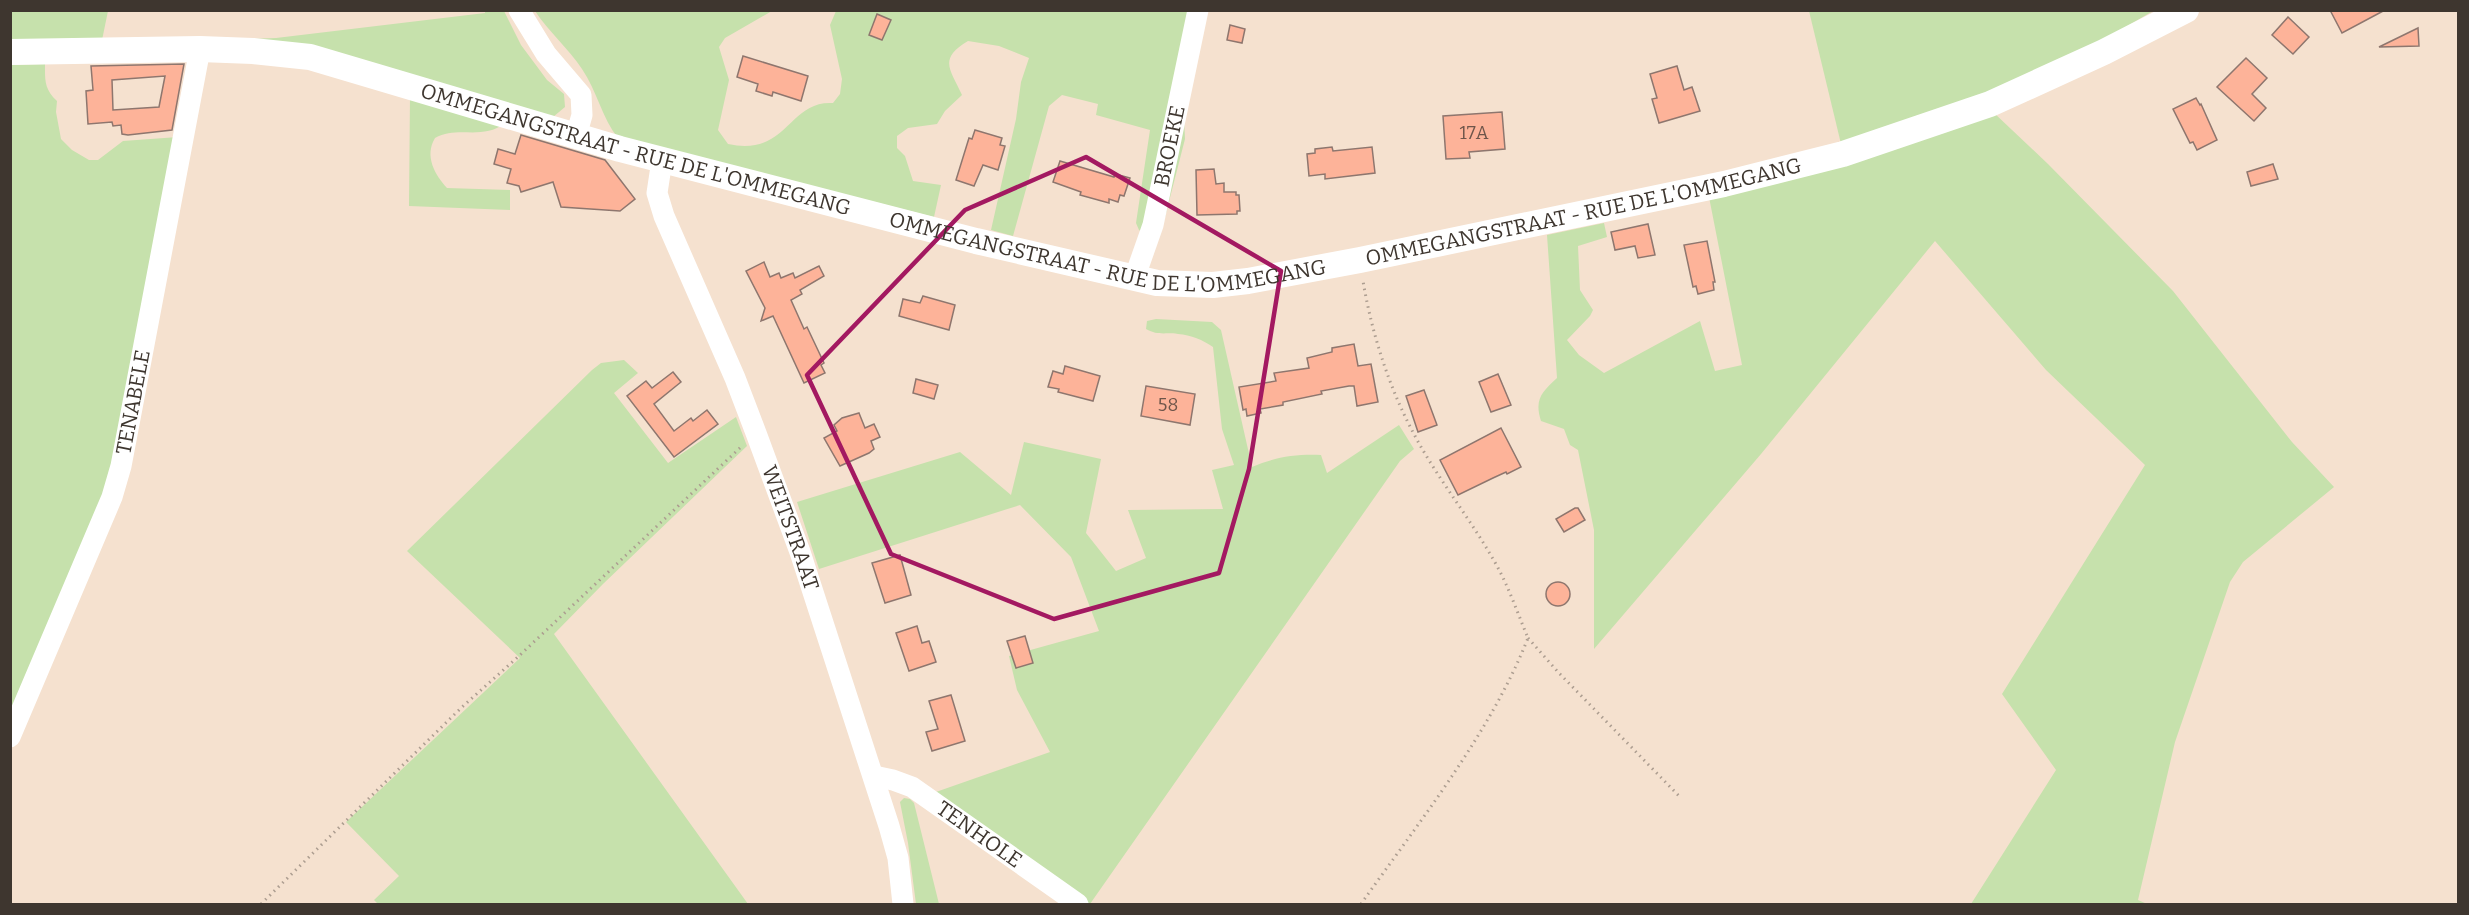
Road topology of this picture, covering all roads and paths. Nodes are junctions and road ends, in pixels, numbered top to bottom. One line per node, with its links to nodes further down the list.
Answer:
1 (519, 10): 6 (street)
2 (1198, 10): 9 (street, BROEKE)
3 (2186, 10): 8 (main road, OMMEGANGSTRAAT - RUE DE L'OMMEGANG)
4 (200, 49): 5 (main road, OMMEGANGSTRAAT - RUE DE L'OMMEGANG); 6 (main road, OMMEGANGSTRAAT - RUE DE L'OMMEGANG); 12 (street, TENABELE)
5 (10, 52)
6 (576, 136): 7 (main road, OMMEGANGSTRAAT - RUE DE L'OMMEGANG)
7 (662, 160): 9 (main road, OMMEGANGSTRAAT - RUE DE L'OMMEGANG); 10 (street, WEITSTRAAT)
8 (1360, 260): 9 (main road, OMMEGANGSTRAAT - RUE DE L'OMMEGANG); 11 (path)
9 (1134, 279)
10 (756, 433): 13 (street, WEITSTRAAT); 15 (path)
11 (1528, 638): 14 (path); 18 (path)
12 (10, 737)
13 (874, 776): 16 (street, WEITSTRAAT); 17 (street, TENHOLE)
14 (1680, 798)
15 (261, 904)
16 (903, 904)
17 (1078, 904)
18 (1361, 904)

